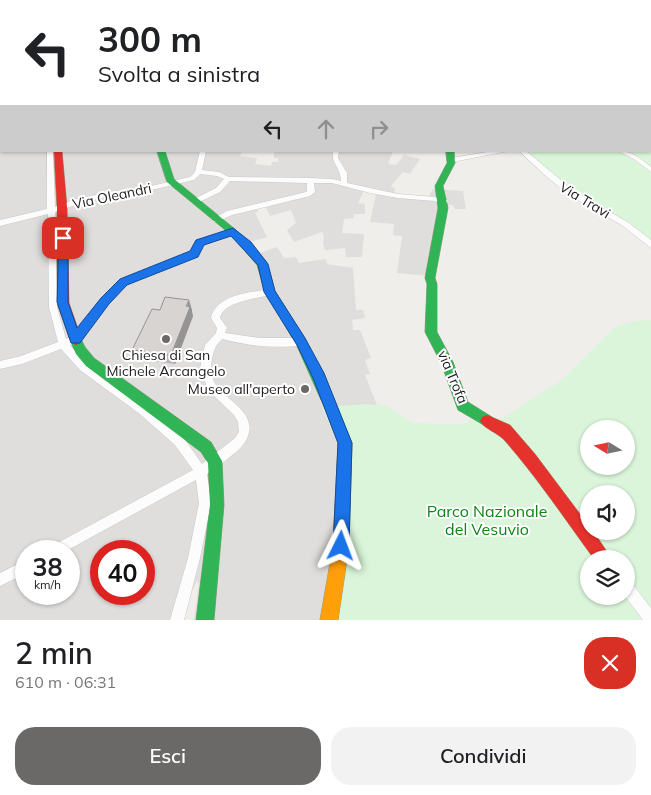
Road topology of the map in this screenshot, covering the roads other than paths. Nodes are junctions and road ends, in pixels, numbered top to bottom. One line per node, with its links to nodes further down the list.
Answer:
1 (50, 152): 18 (street)
2 (58, 152): 18 (street)
3 (162, 152): 14 (street)
4 (203, 152): 11 (street)
5 (336, 152): 15 (street)
6 (495, 152): 9 (street)
7 (523, 152): 22 (street, Via Travi)
8 (623, 152): 10 (street)
9 (451, 156): 17 (street, via Trofa)
10 (651, 170)
11 (198, 172): 12 (street); 14 (street, Via Oleandri)
12 (228, 179): 13 (street); 16 (street)
13 (310, 180): 15 (street); 19 (street)
14 (173, 183): 16 (street); 18 (street, Via Oleandri)
15 (344, 183): 17 (street)
16 (195, 202): 19 (street)
17 (444, 202): 32 (street, via Trofa)
18 (57, 209): 20 (street, Via Oleandri); 25 (street); 27 (street)
19 (217, 220): 21 (street)
20 (0, 223)
21 (233, 232): 23 (street); 25 (street)
22 (651, 245)
23 (270, 292): 24 (street); 26 (street)
24 (220, 335): 26 (street); 29 (street)
25 (76, 339): 27 (street); 29 (street)
26 (301, 342): 39 (street)
27 (63, 344): 28 (street); 30 (street)
28 (0, 366)
29 (215, 461): 30 (street); 38 (street)
30 (201, 472): 31 (street); 37 (street)
31 (74, 540)
32 (597, 550)
33 (15, 572): 34 (street)
34 (0, 580)
35 (635, 599): 36 (street)
36 (651, 619)
37 (178, 620)
38 (205, 620)
39 (330, 620)

